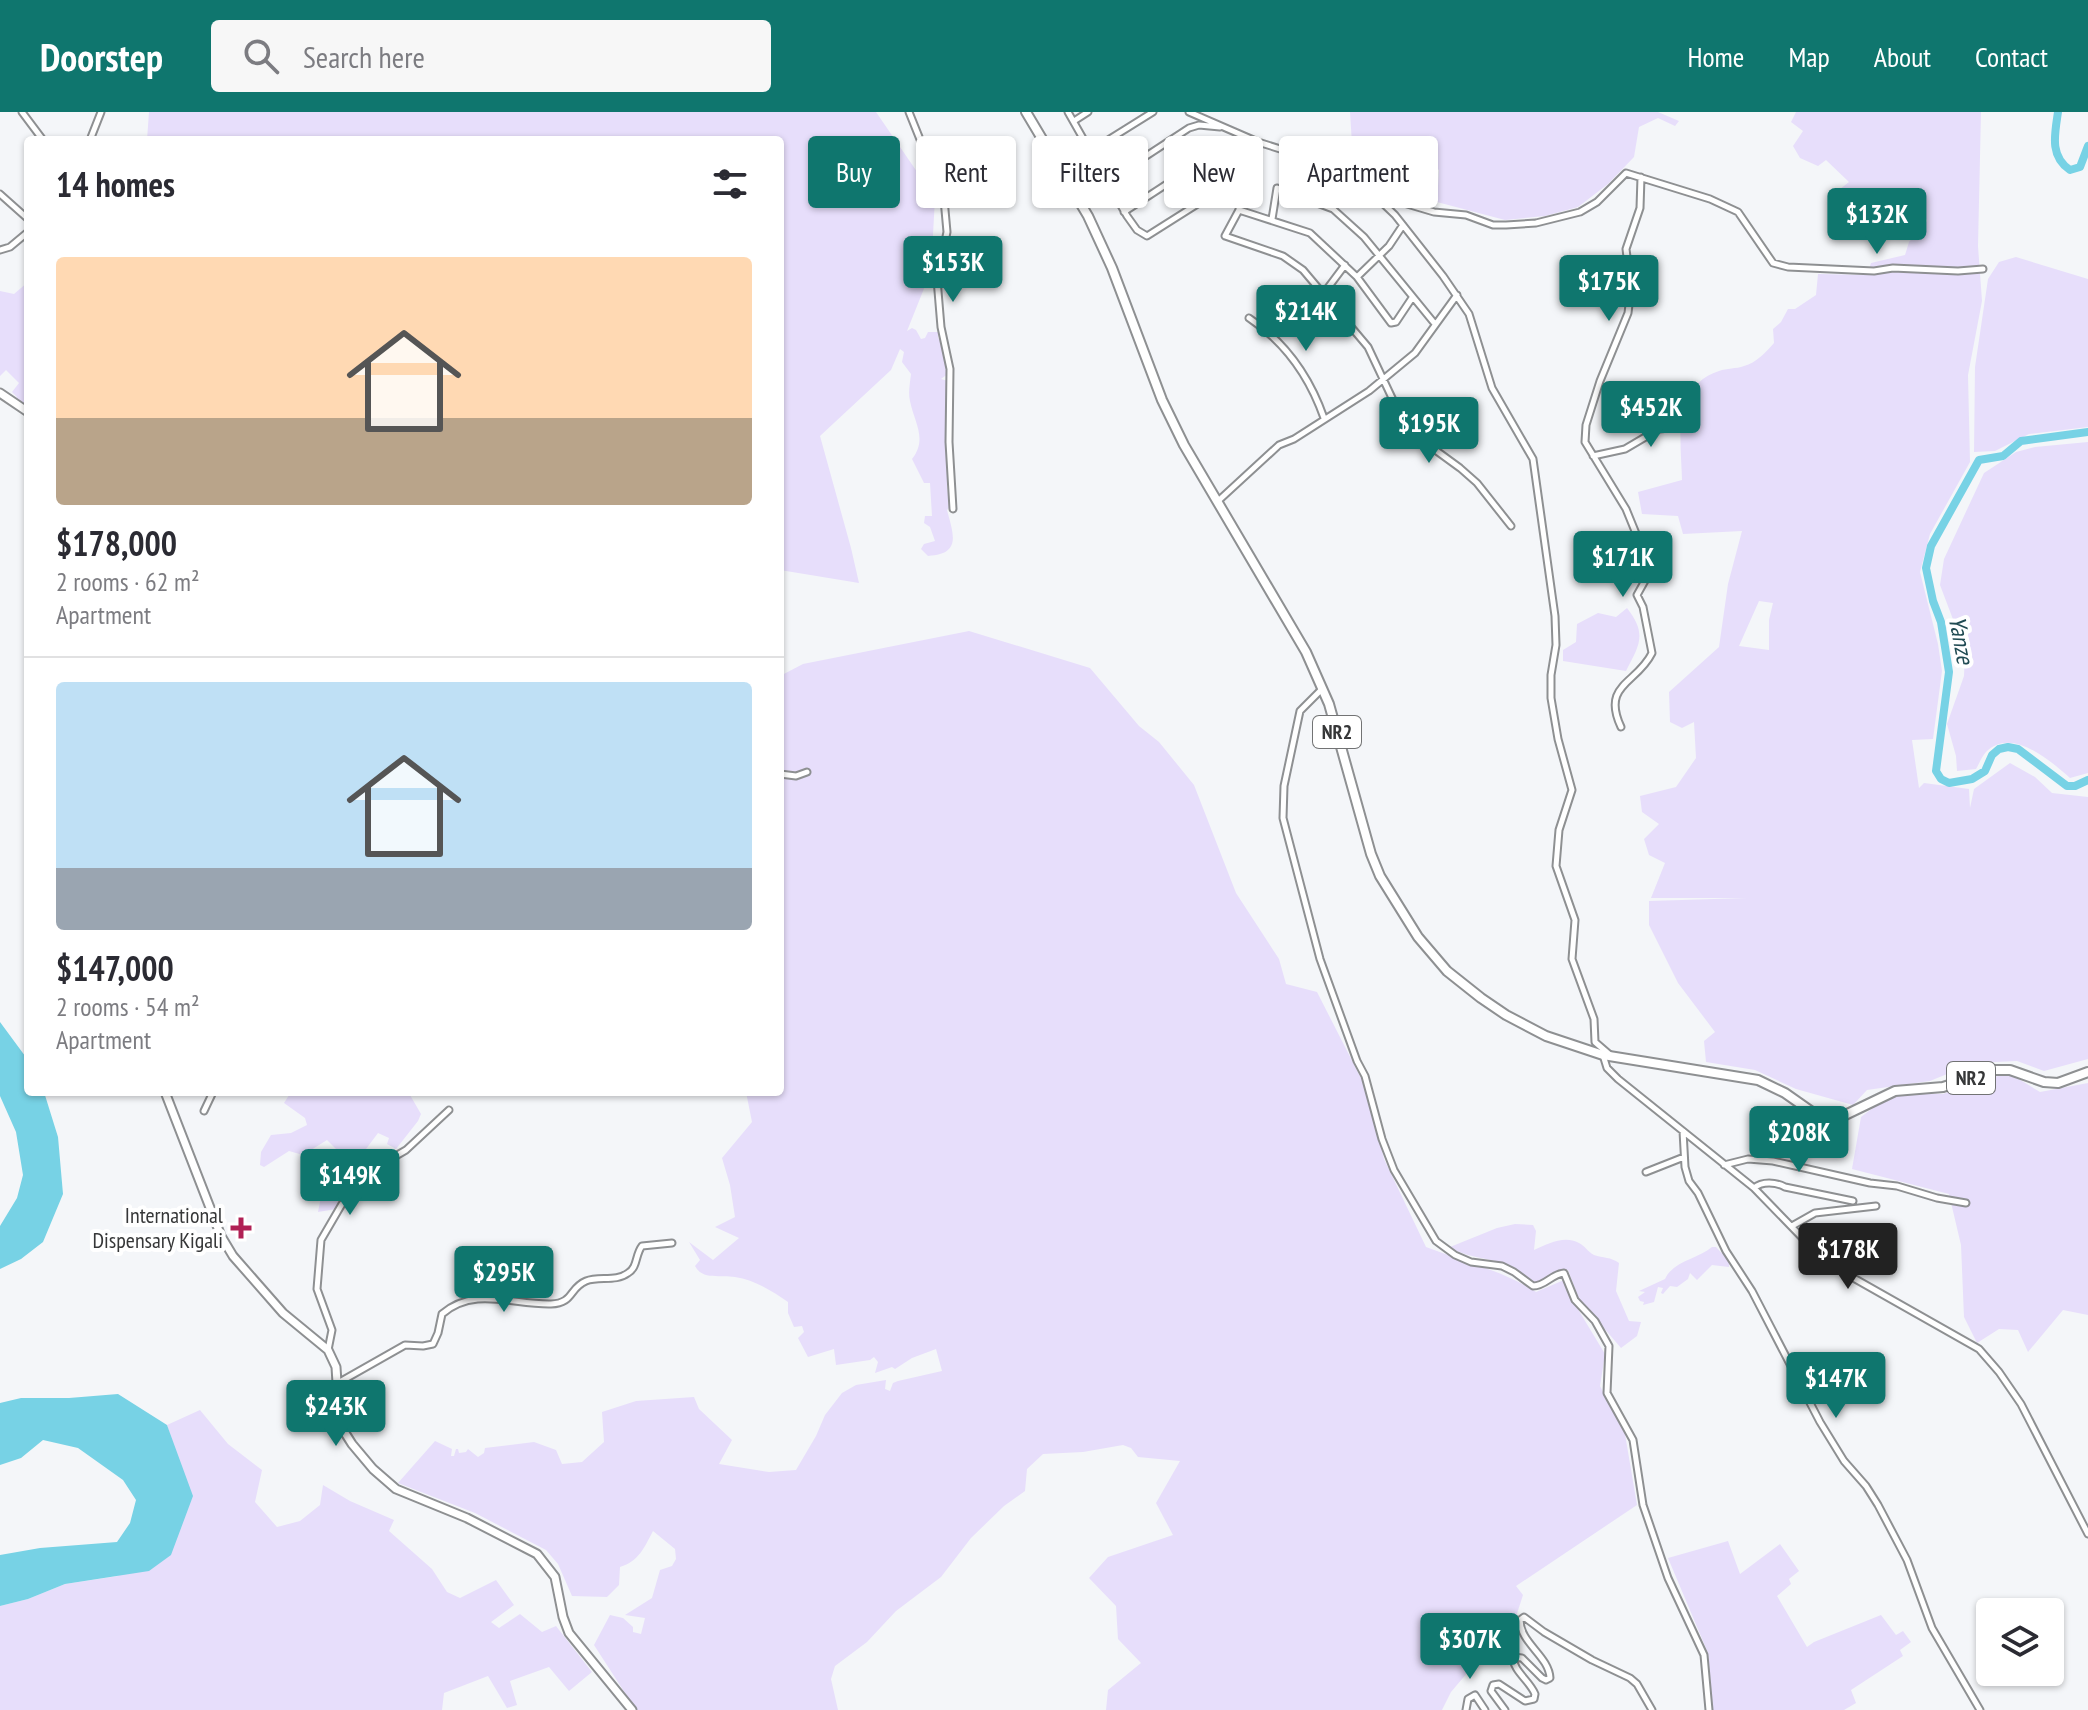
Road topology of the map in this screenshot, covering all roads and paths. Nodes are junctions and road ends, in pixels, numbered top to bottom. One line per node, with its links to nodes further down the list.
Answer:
1 (22, 112): 11 (street)
2 (101, 112): 12 (street)
3 (909, 112): 50 (street)
4 (1026, 112): 13 (highway, NR2)
5 (1068, 112): 9 (street)
6 (1088, 112): 9 (street)
7 (1153, 112): 15 (street)
8 (1189, 112): 10 (street)
9 (1074, 121): 14 (street)
10 (1228, 128): 16 (street); 17 (street)
11 (40, 136)
12 (92, 136)
13 (1040, 136)
14 (1083, 136)
15 (1114, 136)
16 (1245, 136)
17 (1148, 155)
18 (1641, 177): 25 (street); 36 (street); 48 (street)
19 (1164, 186): 27 (street)
20 (0, 194): 28 (street)
21 (1083, 208): 49 (highway, NR2)
22 (1122, 208): 27 (street)
23 (1191, 208): 27 (street)
24 (1388, 208): 30 (street)
25 (1421, 208)
26 (1239, 210): 29 (street); 38 (street)
27 (1124, 212)
28 (24, 215)
29 (1272, 219): 34 (street); 35 (street)
30 (1403, 225): 34 (street); 39 (street)
31 (24, 235): 33 (street)
32 (0, 242): 33 (street)
33 (4, 249)
34 (1380, 256): 37 (street); 40 (street)
35 (1345, 265): 37 (street); 38 (street)
36 (1983, 269)
37 (1357, 277): 40 (street)
38 (1324, 293): 43 (street)
39 (1457, 295): 42 (street); 56 (street)
40 (1413, 298): 42 (street)
41 (1249, 318): 47 (street)
42 (1435, 324): 43 (street)
43 (1383, 381): 47 (street); 51 (street)
44 (0, 393): 46 (main road)
45 (1686, 407): 48 (street)
46 (24, 409)
47 (1324, 418): 49 (street)
48 (1593, 456): 53 (street)
49 (1217, 502): 52 (highway, NR2)
50 (953, 509)
51 (1511, 526)
52 (1322, 689): 56 (highway, NR2); 80 (street)
53 (1621, 727)
54 (807, 772): 55 (street)
55 (784, 774)
56 (1608, 1056): 57 (highway, NR2 / NR2); 62 (street)
57 (2088, 1072)
58 (167, 1096): 72 (main road)
59 (211, 1096): 61 (street)
60 (449, 1110): 72 (street)
61 (204, 1111)
62 (1683, 1131): 63 (street); 64 (street)
63 (1684, 1157): 65 (street); 81 (street)
64 (1723, 1165): 66 (street); 68 (street)
65 (1646, 1172)
66 (1754, 1188): 67 (street); 70 (street)
67 (1853, 1201)
68 (1966, 1203)
69 (1876, 1206): 70 (street)
70 (1792, 1226): 74 (street)
71 (672, 1243): 73 (street)
72 (328, 1350): 73 (main road)
73 (337, 1383): 75 (main road)
74 (2088, 1534)
75 (632, 1710)
76 (1466, 1710): 77 (street)
77 (1485, 1710)
78 (1505, 1710): 79 (street)
79 (1652, 1710)
80 (1709, 1710)
81 (1980, 1710)

